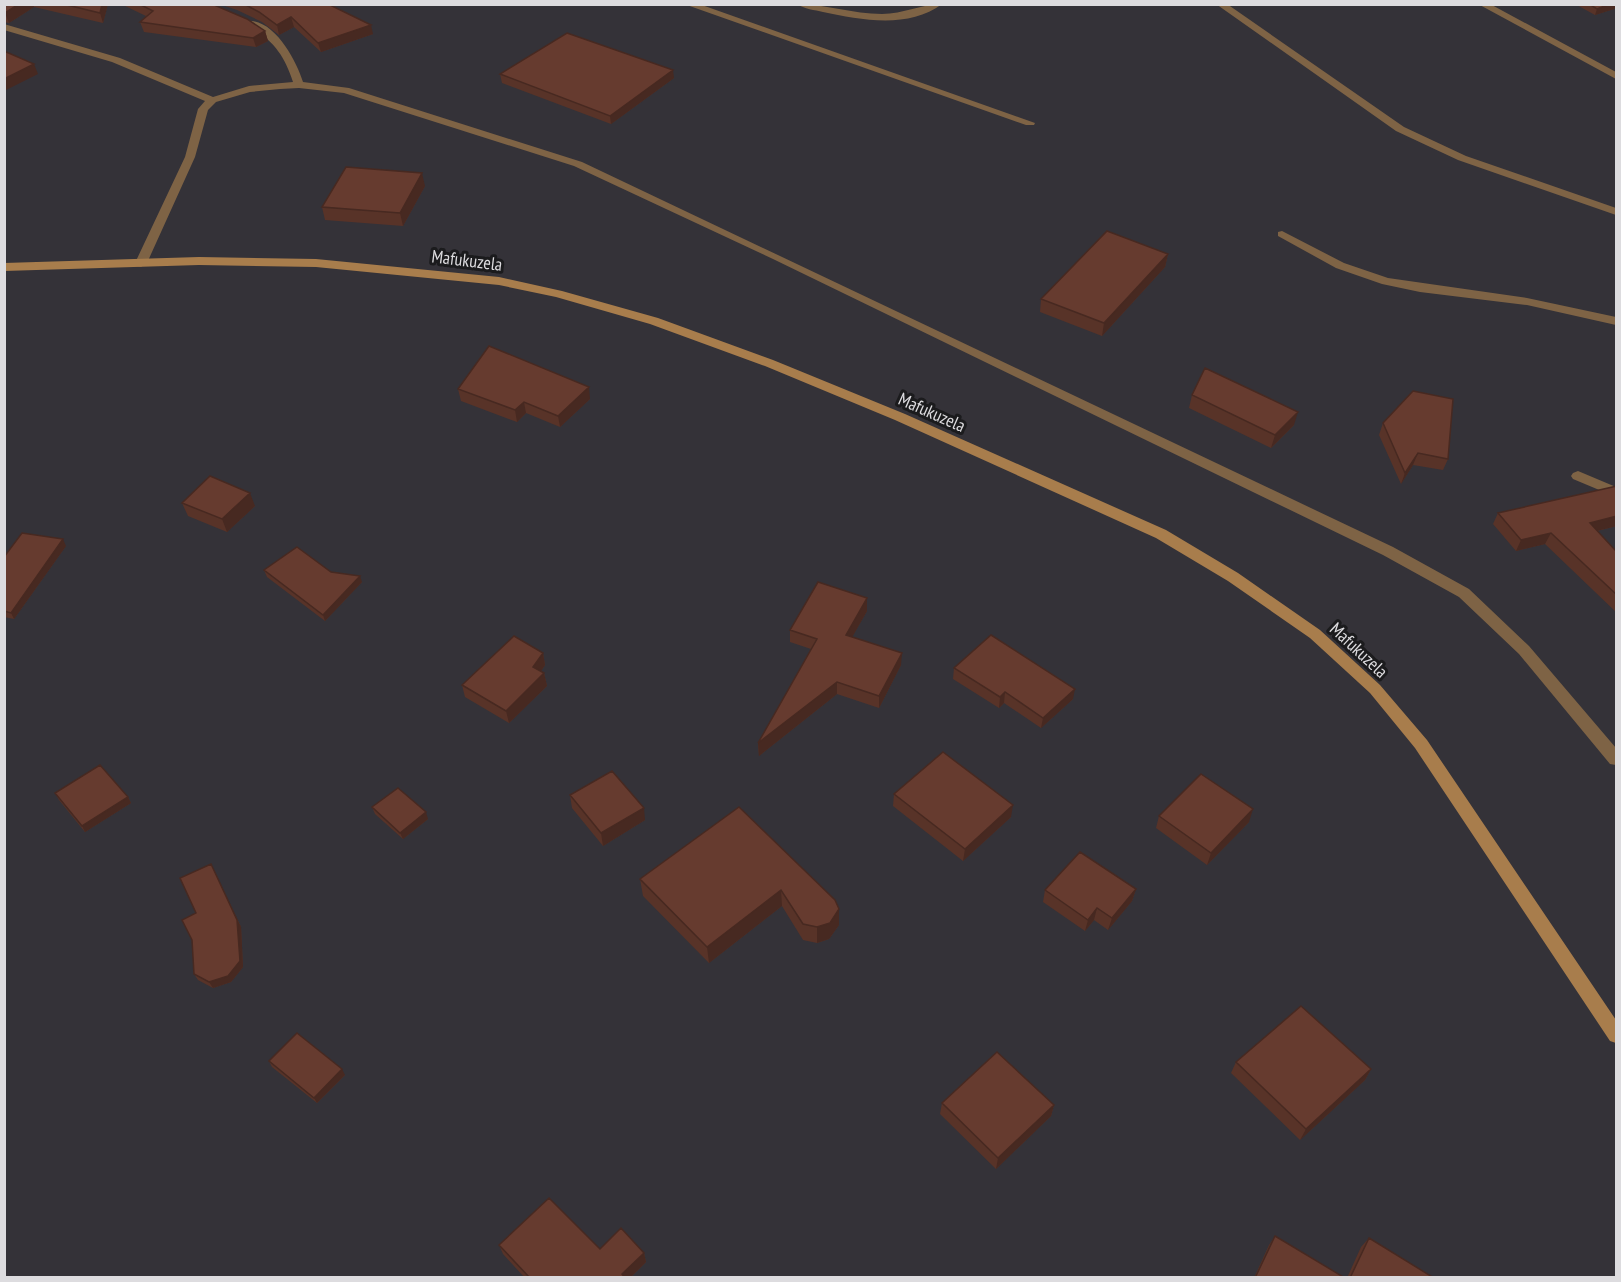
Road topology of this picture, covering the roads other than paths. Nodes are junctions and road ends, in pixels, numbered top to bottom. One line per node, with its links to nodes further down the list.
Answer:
1 (688, 4): 11 (street)
2 (801, 4): 3 (street)
3 (938, 4)
4 (1220, 4): 12 (street)
5 (1482, 4): 8 (street)
6 (237, 18): 9 (street)
7 (4, 27): 10 (street)
8 (1617, 76)
9 (299, 85): 10 (street); 19 (street)
10 (212, 100): 14 (street)
11 (1030, 123)
12 (1617, 212)
13 (1282, 234): 16 (street)
14 (141, 263): 15 (main road, Mafukuzela); 20 (main road, Mafukuzela)
15 (4, 267)
16 (1617, 321)
17 (1578, 476): 18 (street)
18 (1617, 492)
19 (1617, 759)
20 (1617, 1035)

